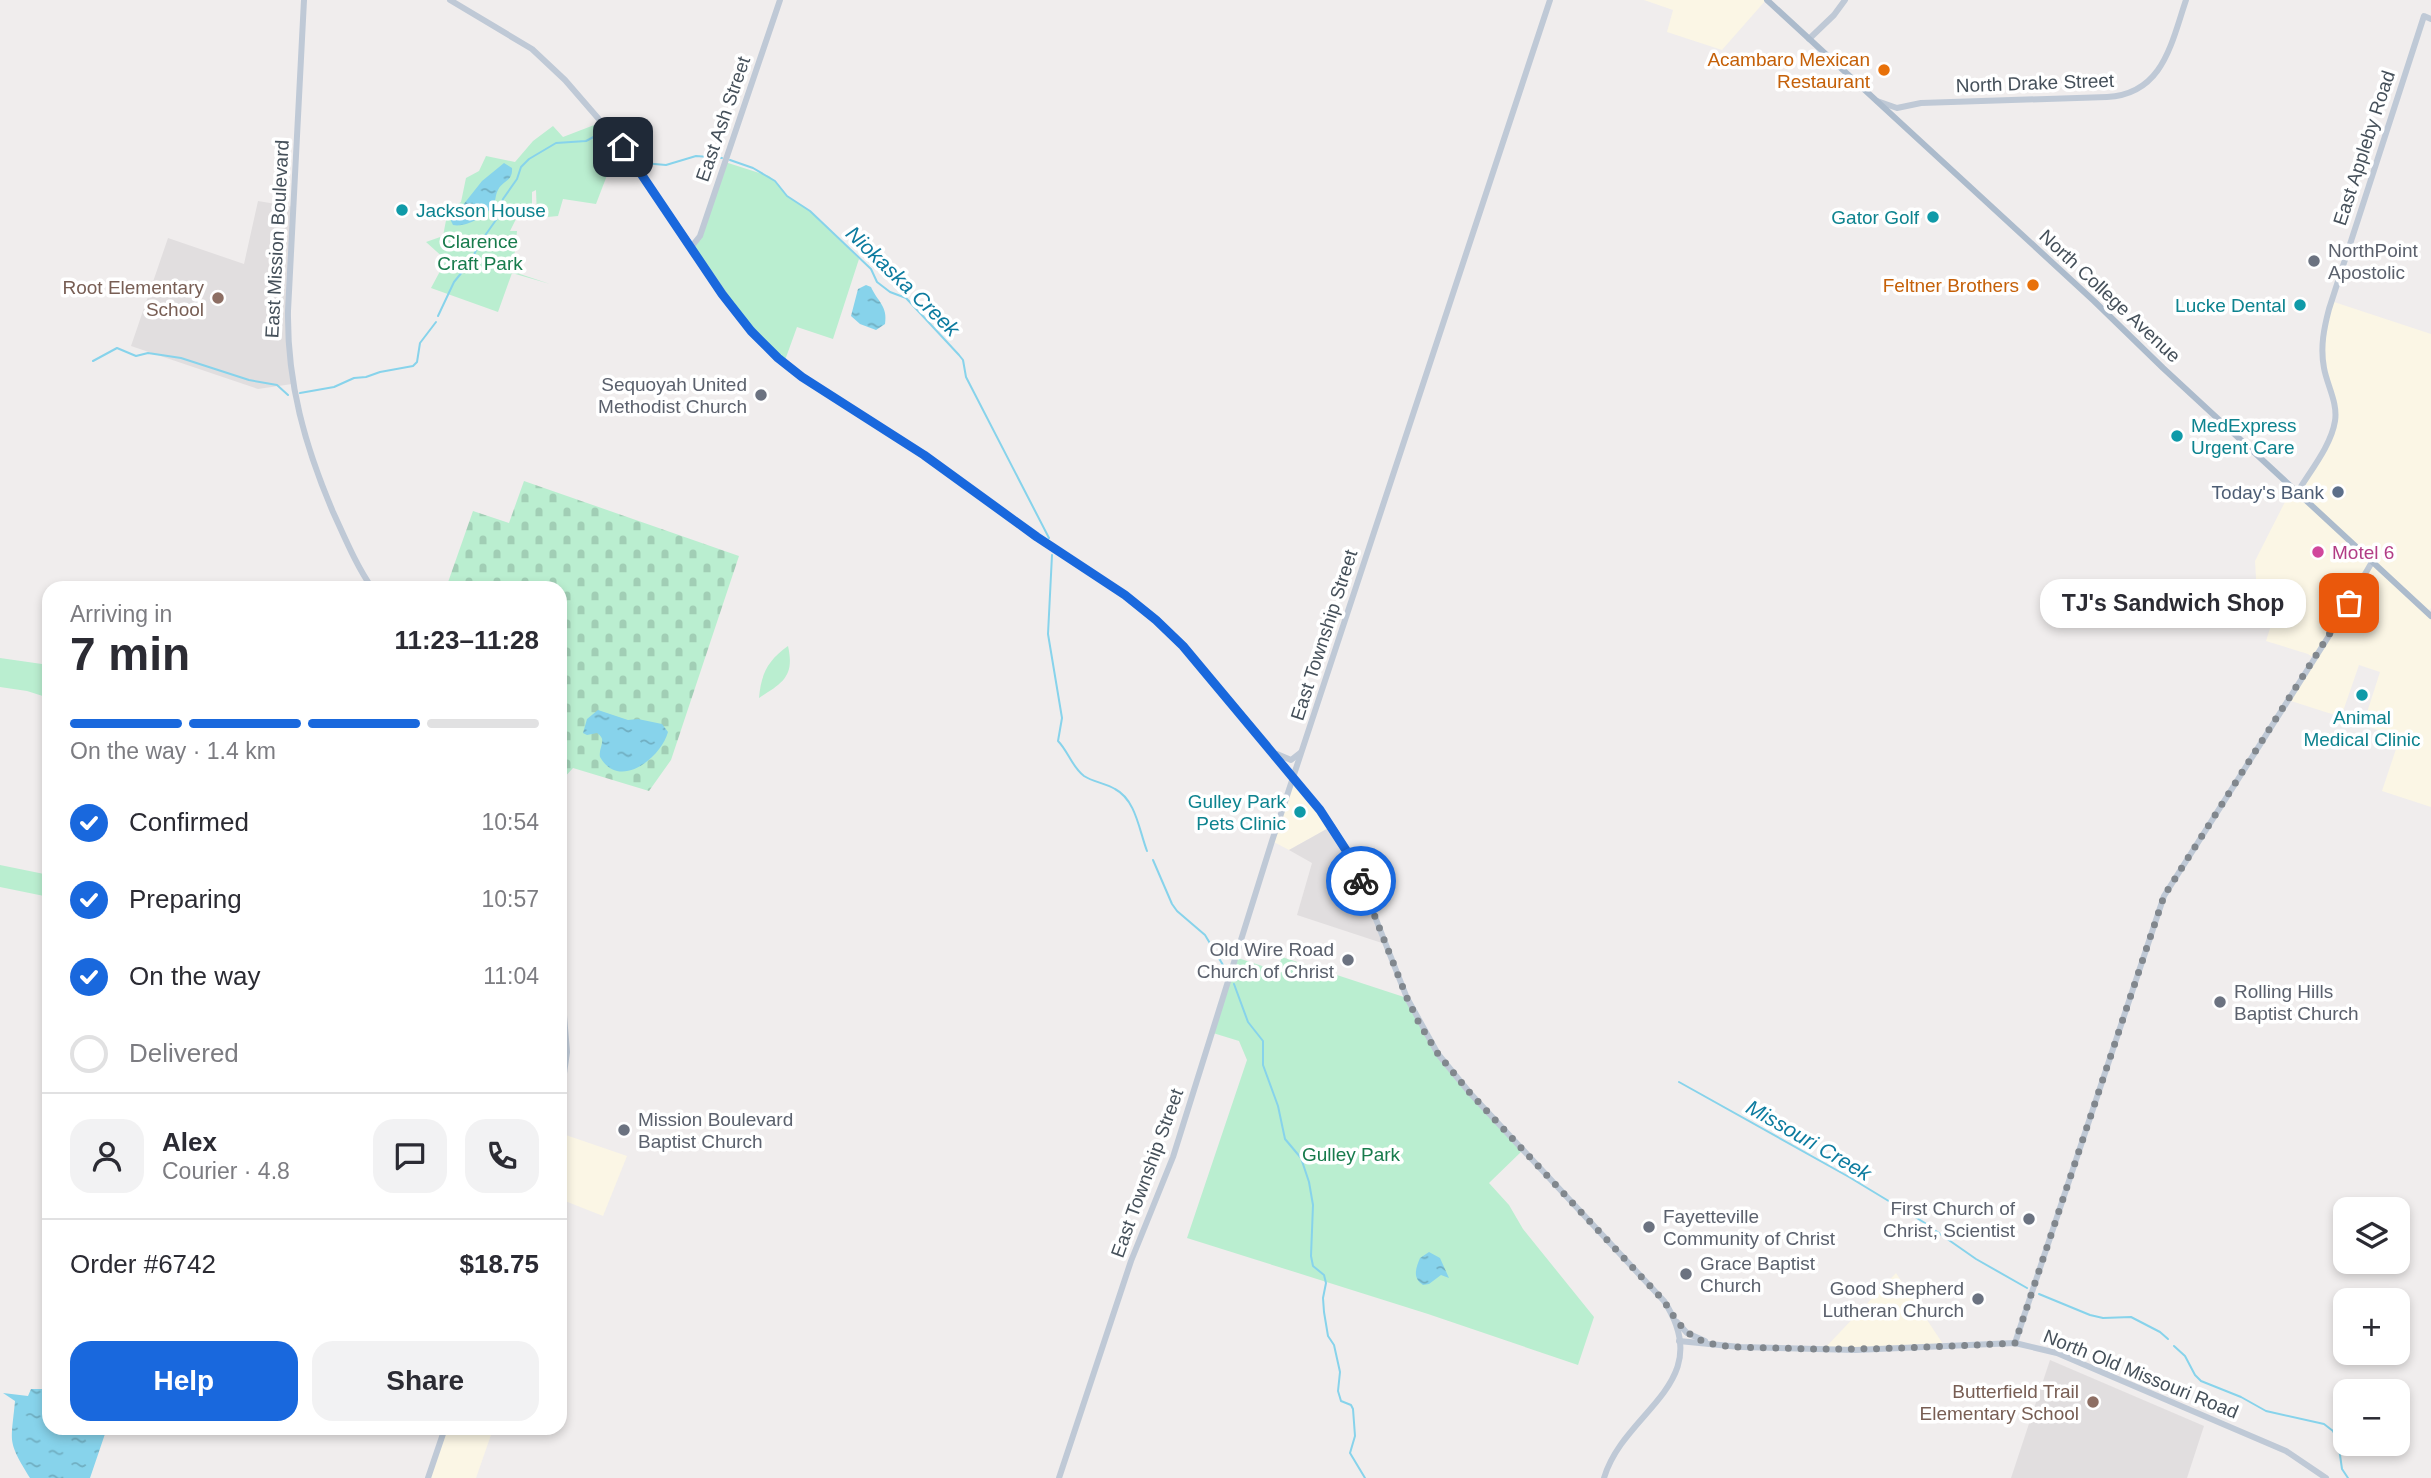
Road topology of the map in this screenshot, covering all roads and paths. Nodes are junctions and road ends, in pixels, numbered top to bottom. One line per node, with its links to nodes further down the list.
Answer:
1 (304, 0): 16 (street, East Mission Boulevard)
2 (450, 0): 13 (street)
3 (780, 0): 13 (street, East Ash Street)
4 (1550, 0): 18 (street, East Township Street)
5 (1767, 0): 9 (main road, North College Avenue)
6 (1845, 0): 9 (street)
7 (2186, 0): 11 (street, North Drake Street)
8 (2431, 19): 14 (street, East Appleby Road)
9 (1810, 39): 10 (main road, North College Avenue)
10 (1874, 100): 11 (street, North Drake Street); 12 (main road, North College Avenue)
11 (1912, 105): 12 (street)
12 (1897, 121): 14 (main road, North College Avenue)
13 (692, 246): 19 (street)
14 (2297, 493): 15 (main road, North College Avenue)
15 (2372, 562): 17 (main road, North College Avenue); 23 (street)
16 (368, 581)
17 (2431, 617)
18 (1304, 749): 19 (street); 20 (street, East Township Street)
19 (1272, 751): 20 (street)
20 (1294, 777): 21 (street); 27 (street, East Township Street)
21 (1673, 1318): 22 (street); 24 (street)
22 (1679, 1341): 24 (street, North Old Missouri Road); 28 (street)
23 (2015, 1343): 24 (street, North Old Missouri Road); 29 (street, North Old Missouri Road)
24 (1710, 1344)
25 (443, 1435): 26 (street)
26 (428, 1478)
27 (1059, 1478)
28 (1604, 1478)
29 (2326, 1478)

